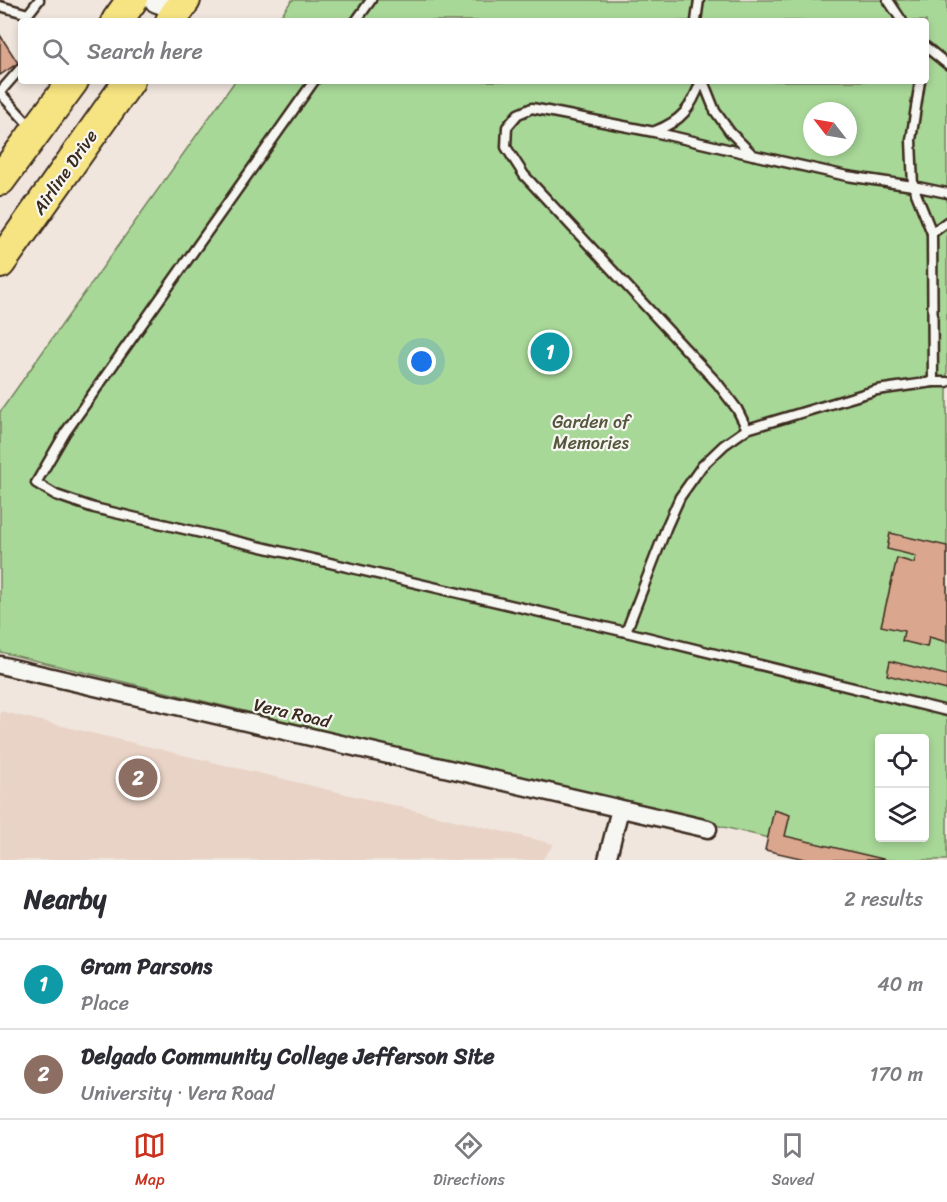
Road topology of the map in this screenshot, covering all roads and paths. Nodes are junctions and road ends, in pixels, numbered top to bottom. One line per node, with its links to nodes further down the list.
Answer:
1 (39, 0): 7 (lane)
2 (132, 0): 8 (highway)
3 (371, 0): 9 (lane)
4 (699, 0): 10 (lane)
5 (888, 0): 11 (lane)
6 (0, 6): 7 (lane)
7 (28, 17)
8 (119, 18)
9 (358, 18)
10 (696, 18)
11 (900, 18)
12 (929, 49): 13 (lane)
13 (947, 64)
14 (18, 71): 21 (lane)
15 (71, 84): 22 (highway)
16 (127, 84): 30 (highway, Airline Drive)
17 (312, 84): 34 (lane)
18 (701, 84): 23 (lane)
19 (703, 84): 24 (lane)
20 (919, 84): 26 (lane)
21 (0, 92): 22 (lane)
22 (35, 132): 25 (highway)
23 (654, 132): 24 (lane); 33 (lane)
24 (753, 155): 26 (lane)
25 (0, 180)
26 (913, 186): 27 (lane); 29 (lane)
27 (947, 194)
28 (947, 222): 29 (lane)
29 (932, 232): 31 (lane)
30 (4, 253)
31 (933, 382): 32 (lane); 33 (lane)
32 (947, 382)
33 (747, 429): 34 (lane)
34 (626, 632): 36 (lane)
35 (0, 665): 37 (street, Vera Road)
36 (947, 711)
37 (620, 809): 38 (street, Vera Road); 39 (street)
38 (708, 829)
39 (607, 860)

